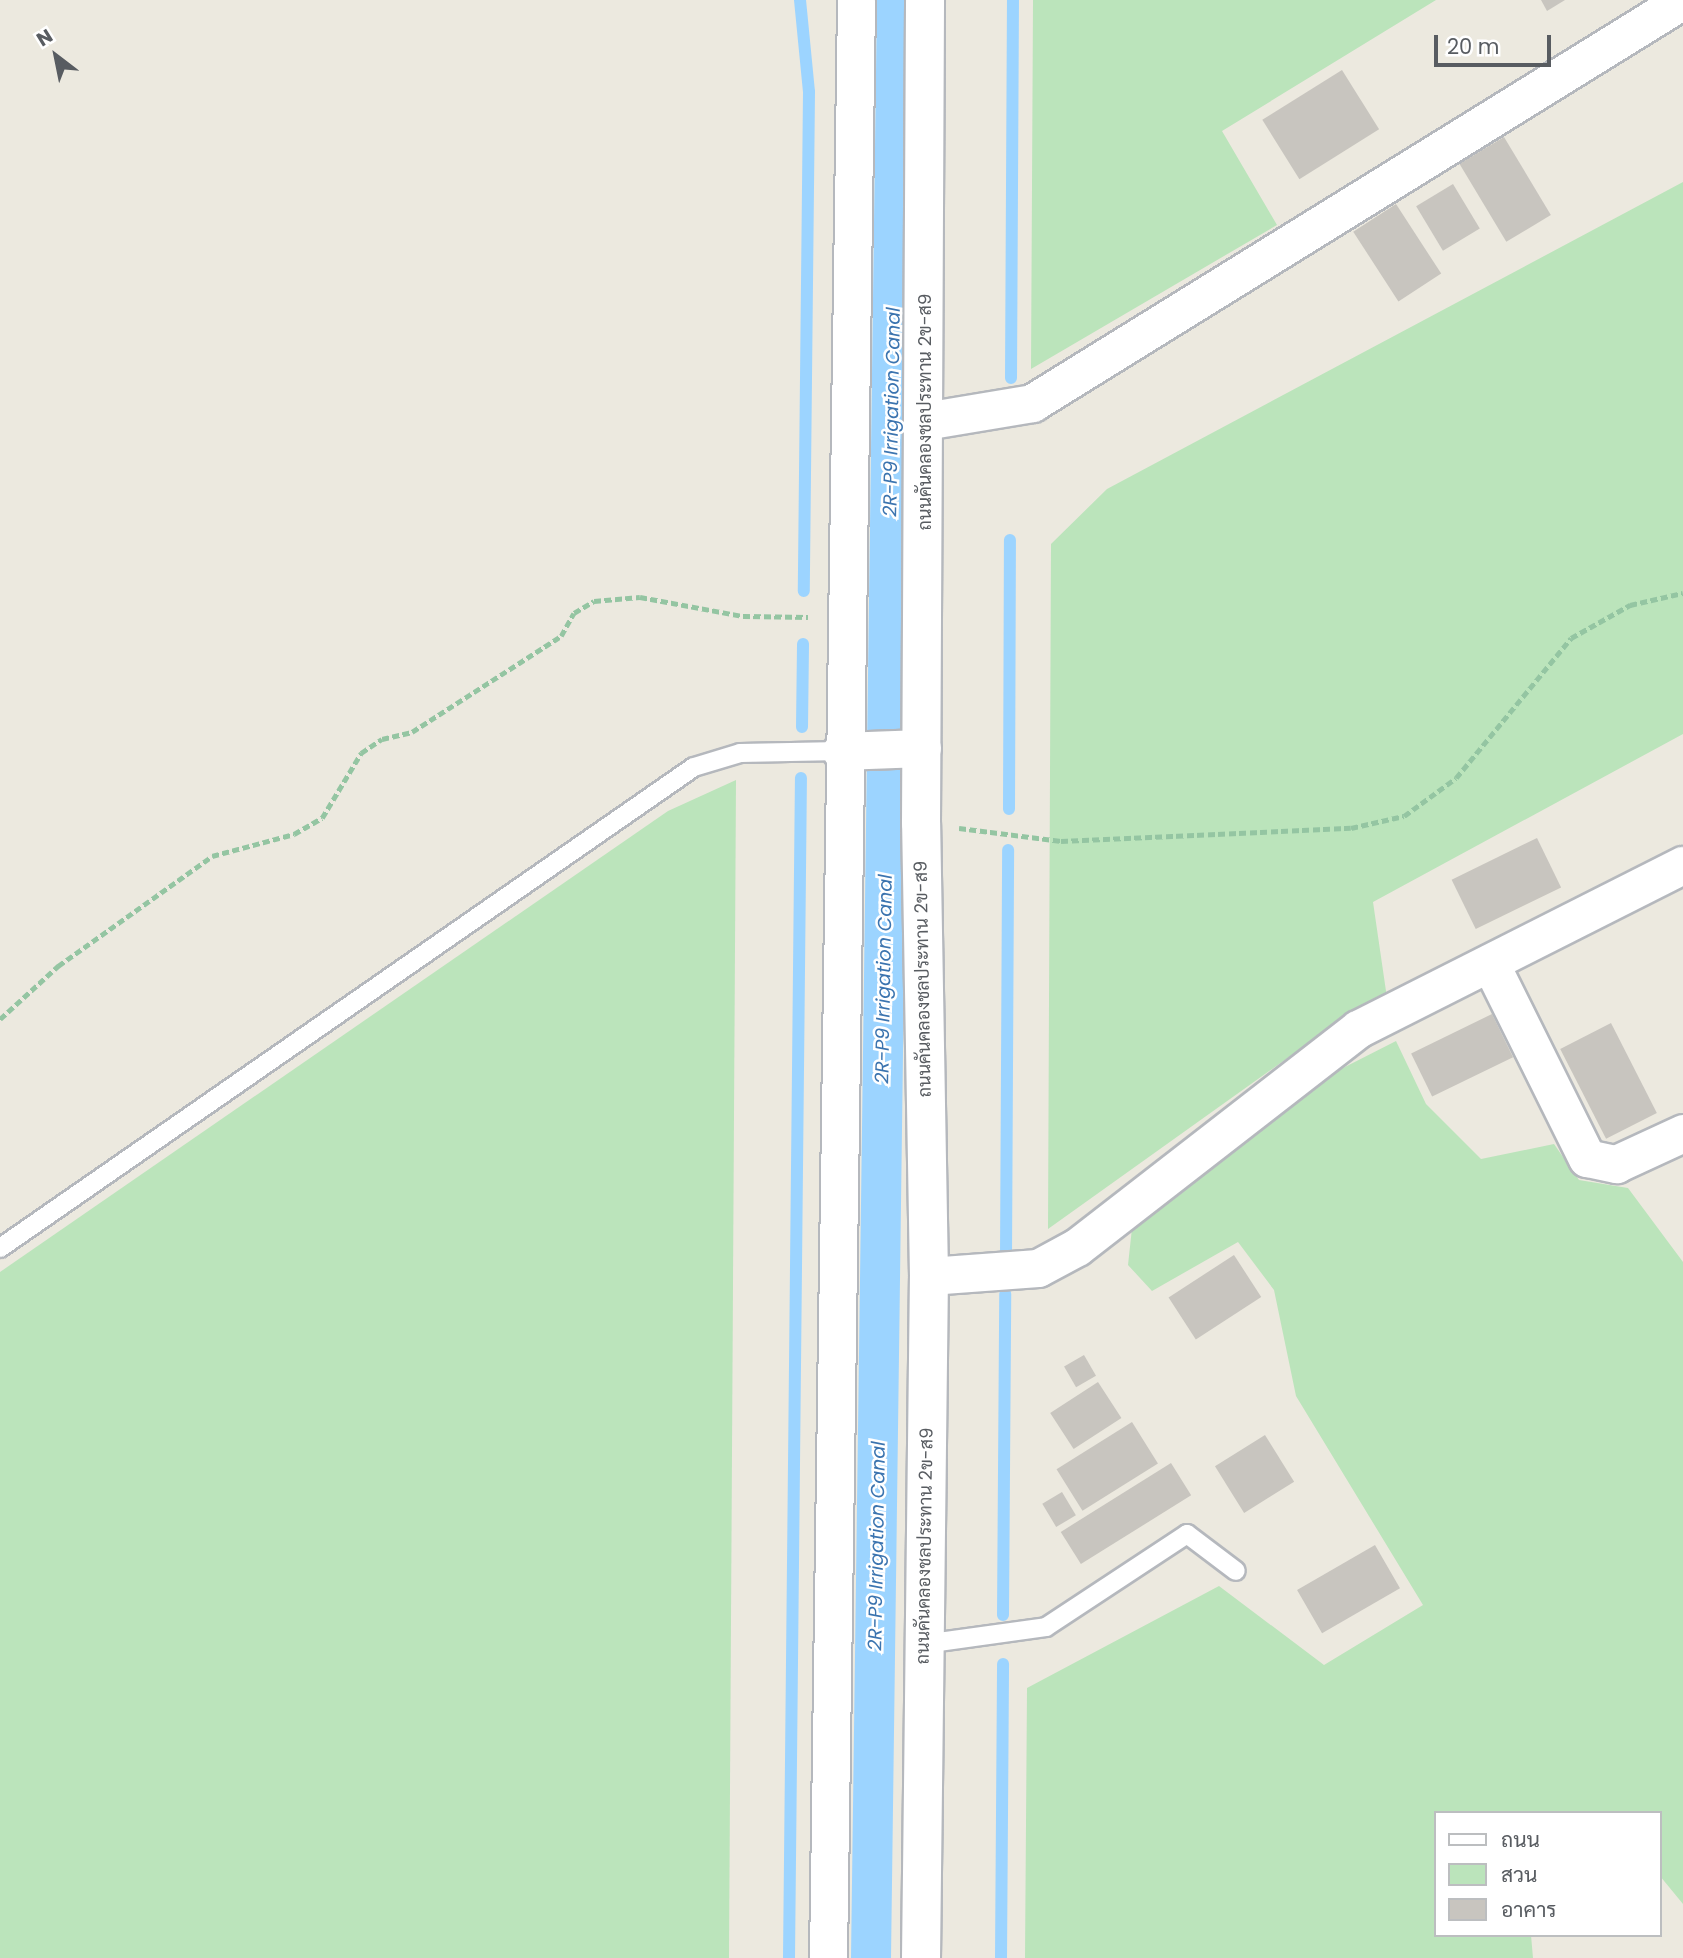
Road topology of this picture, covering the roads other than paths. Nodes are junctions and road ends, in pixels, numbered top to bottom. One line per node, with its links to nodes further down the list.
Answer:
1 (856, 0): 6 (street)
2 (925, 0): 4 (street, ถนนคันคลองชลประทาน 2ข-ส9)
3 (1683, 0): 4 (street)
4 (925, 421): 5 (street, ถนนคันคลองชลประทาน 2ข-ส9)
5 (911, 748): 6 (street); 11 (street, ถนนคันคลองชลประทาน 2ข-ส9)
6 (844, 751): 10 (lane); 14 (street)
7 (1683, 865): 8 (street)
8 (1490, 963): 9 (street); 11 (street)
9 (1683, 1133)
10 (0, 1248)
11 (929, 1276): 13 (street, ถนนคันคลองชลประทาน 2ข-ส9)
12 (1236, 1571): 13 (lane)
13 (924, 1644): 15 (street, ถนนคันคลองชลประทาน 2ข-ส9)
14 (828, 1958)
15 (921, 1958)

